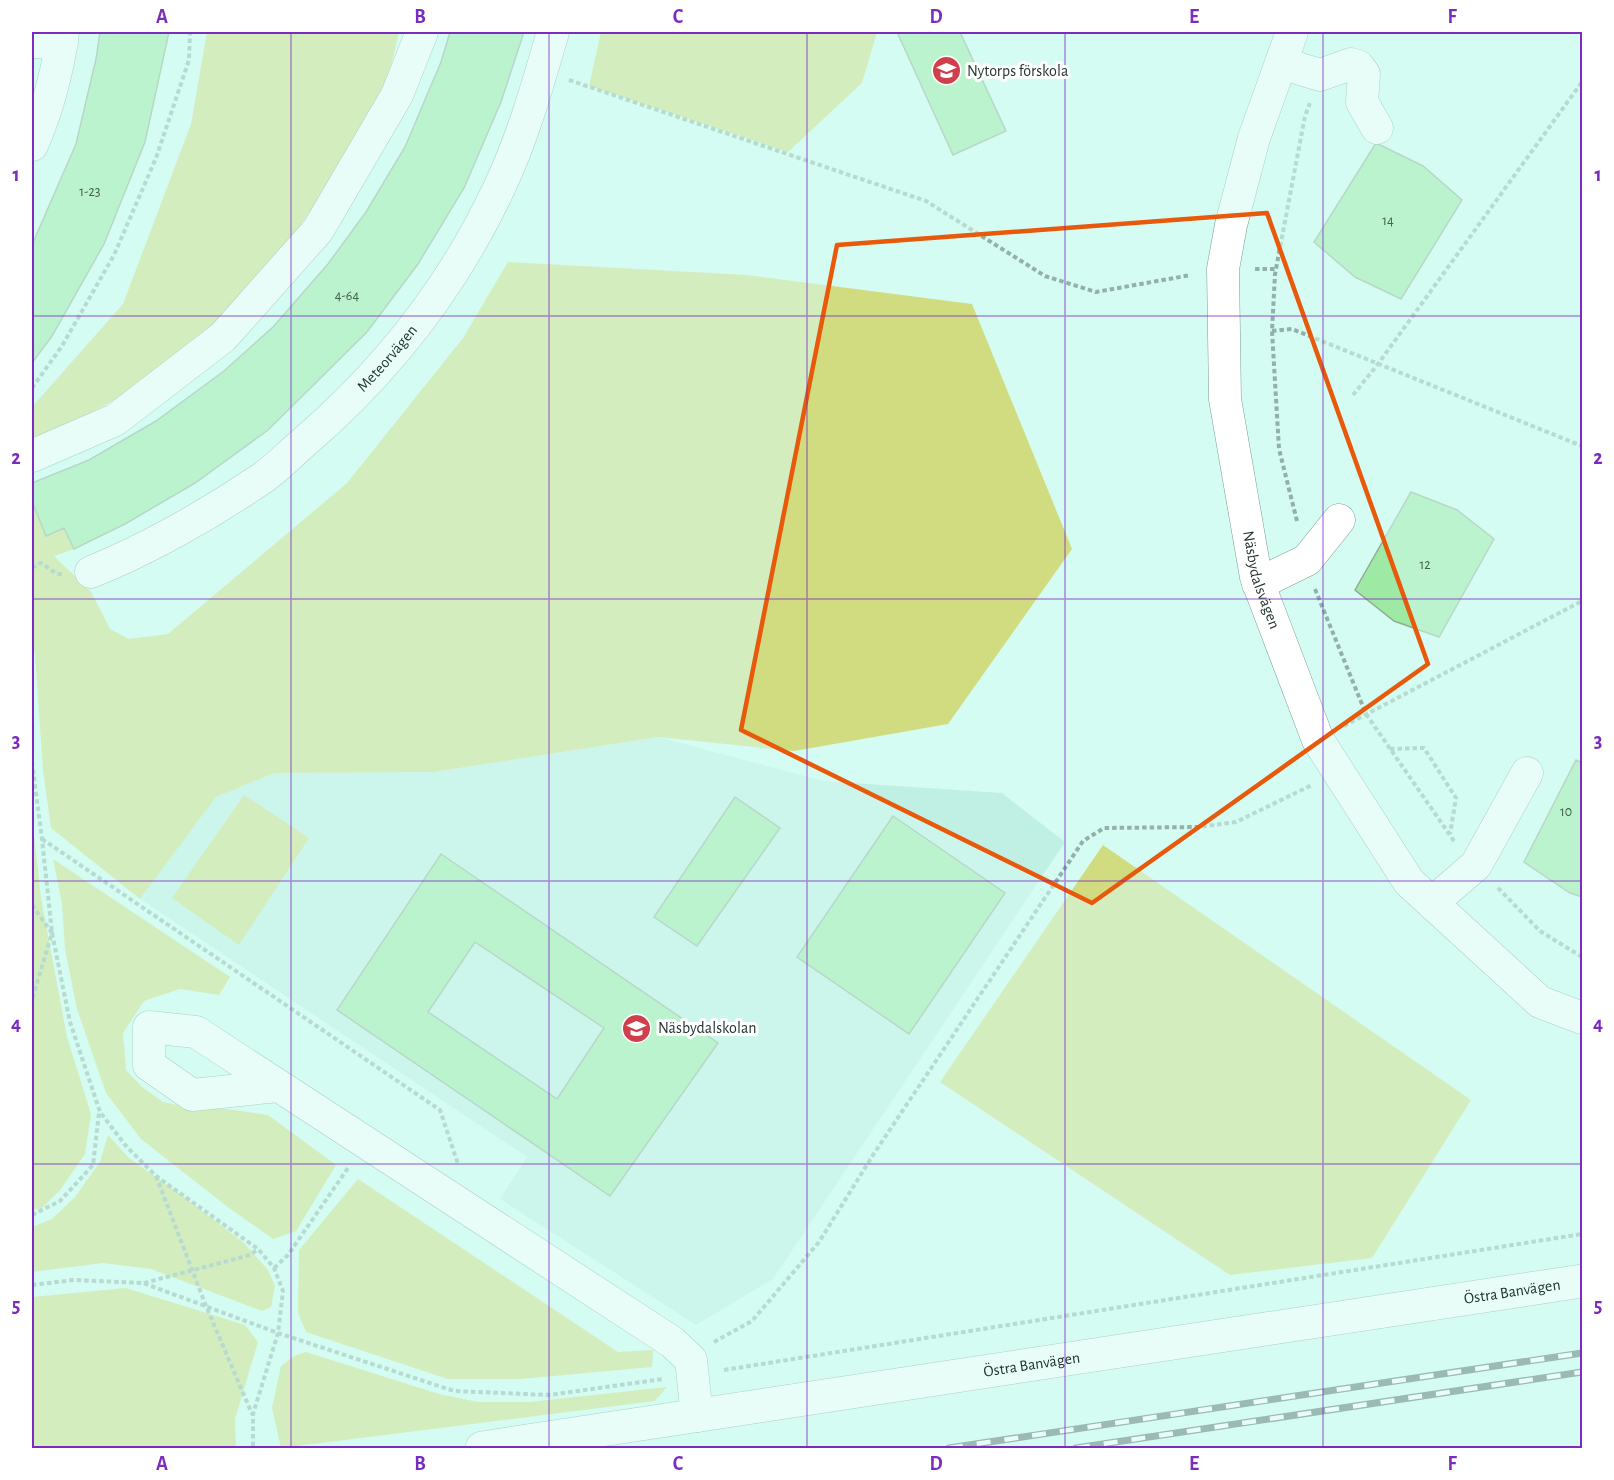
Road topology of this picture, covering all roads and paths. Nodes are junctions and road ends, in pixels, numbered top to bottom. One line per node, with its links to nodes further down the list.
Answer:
1 (190, 32): 16 (path)
2 (422, 32): 19 (street)
3 (553, 32): 7 (street, Meteorvägen)
4 (1292, 32): 6 (street, Näsbydalsvägen)
5 (52, 39): 11 (street)
6 (1281, 63): 8 (street); 12 (street, Näsbydalsvägen)
7 (542, 71): 12 (path); 22 (street, Meteorvägen)
8 (1320, 75): 10 (street); 13 (path)
9 (1582, 82): 15 (path)
10 (1377, 128)
11 (32, 145)
12 (1223, 269): 13 (path); 23 (street, Näsbydalsvägen)
13 (1275, 269): 14 (path)
14 (1272, 331): 15 (path); 21 (path)
15 (1378, 364): 17 (path); 18 (path)
16 (32, 388)
17 (1353, 395)
18 (1582, 446)
19 (32, 456)
20 (1339, 520): 21 (street)
21 (1307, 560): 23 (street); 25 (path)
22 (90, 572)
23 (1258, 584): 26 (street, Näsbydalsvägen)
24 (1582, 601): 25 (path)
25 (1366, 714): 26 (path); 27 (path)
26 (1318, 740): 33 (street, Näsbydalsvägen); 54 (path)
27 (1390, 749): 30 (path); 30 (path)
28 (32, 762): 31 (path)
29 (1527, 773): 32 (street)
30 (1450, 835): 32 (path)
31 (42, 839): 35 (path); 43 (path)
32 (1476, 865): 33 (street); 36 (path)
33 (1432, 903): 38 (street, Näsbydalsvägen)
34 (32, 905): 35 (path)
35 (52, 933): 37 (path); 40 (path)
36 (1582, 957)
37 (32, 1000)
38 (1582, 1018)
39 (278, 1086): 41 (street)
40 (100, 1112): 42 (path); 44 (path)
41 (366, 1143): 43 (street); 47 (path)
42 (156, 1176): 46 (path); 48 (path)
43 (475, 1213): 54 (street)
44 (32, 1215)
45 (1582, 1234): 54 (path)
46 (258, 1249): 47 (path); 48 (path)
47 (274, 1268): 53 (path)
48 (191, 1270): 50 (path); 52 (path)
49 (1582, 1281): 56 (street, Östra Banvägen)
50 (143, 1283): 51 (path); 52 (path)
51 (32, 1285)
52 (206, 1306): 53 (path); 55 (path)
53 (278, 1333): 54 (path); 55 (path)
54 (693, 1375): 56 (street)
55 (253, 1414): 57 (path)
56 (697, 1416): 58 (street, Östra Banvägen)
57 (253, 1449)
58 (482, 1449)

